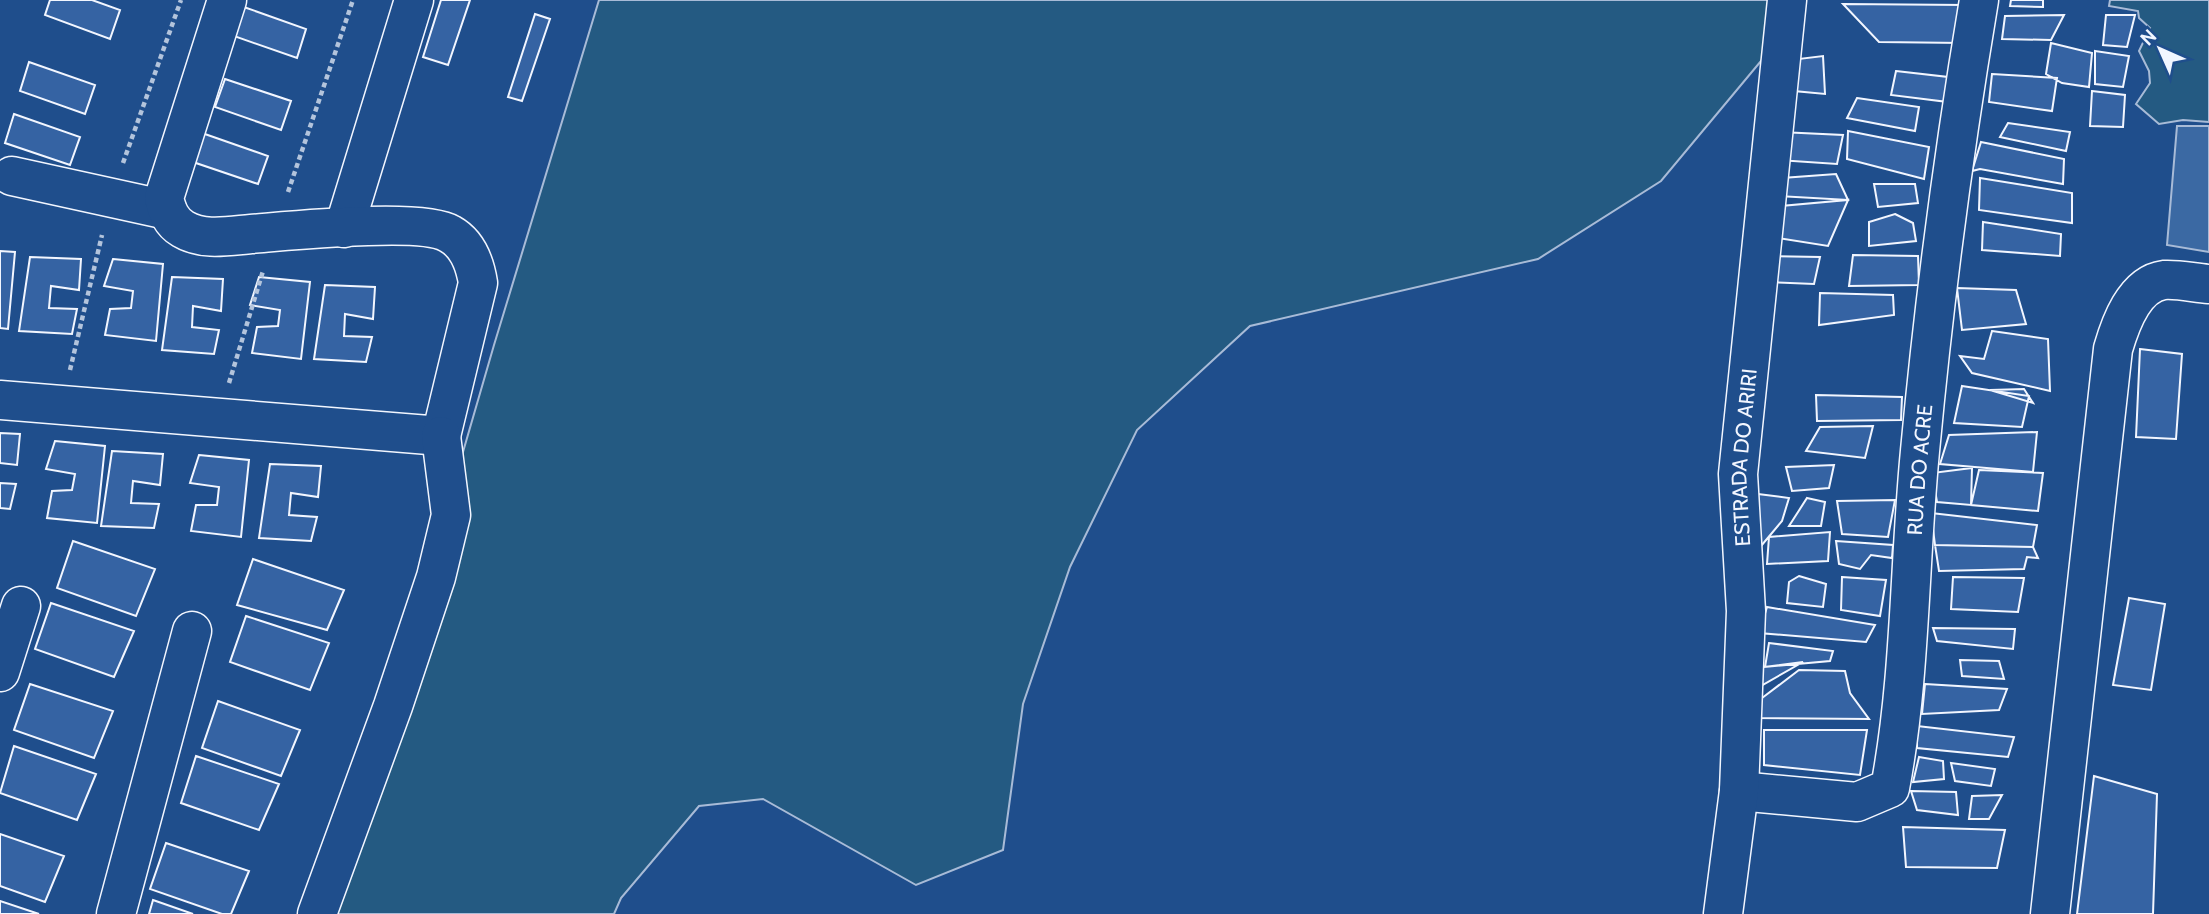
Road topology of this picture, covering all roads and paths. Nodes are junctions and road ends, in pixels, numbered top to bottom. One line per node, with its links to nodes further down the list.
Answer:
1 (228, 0): 6 (street)
2 (414, 0): 7 (street)
3 (1787, 0): 14 (street, ESTRADA DO ARIRI)
4 (1979, 0): 14 (street, RUA DO ACRE)
5 (12, 176): 6 (street)
6 (167, 210): 7 (street)
7 (344, 228): 10 (street)
8 (2209, 284): 18 (street)
9 (0, 400): 10 (street)
10 (441, 436): 16 (street)
11 (21, 606): 13 (street)
12 (192, 631): 15 (street)
13 (0, 672)
14 (1739, 791): 17 (street, ESTRADA DO ARIRI)
15 (116, 914)
16 (317, 914)
17 (1723, 914)
18 (2050, 914)

